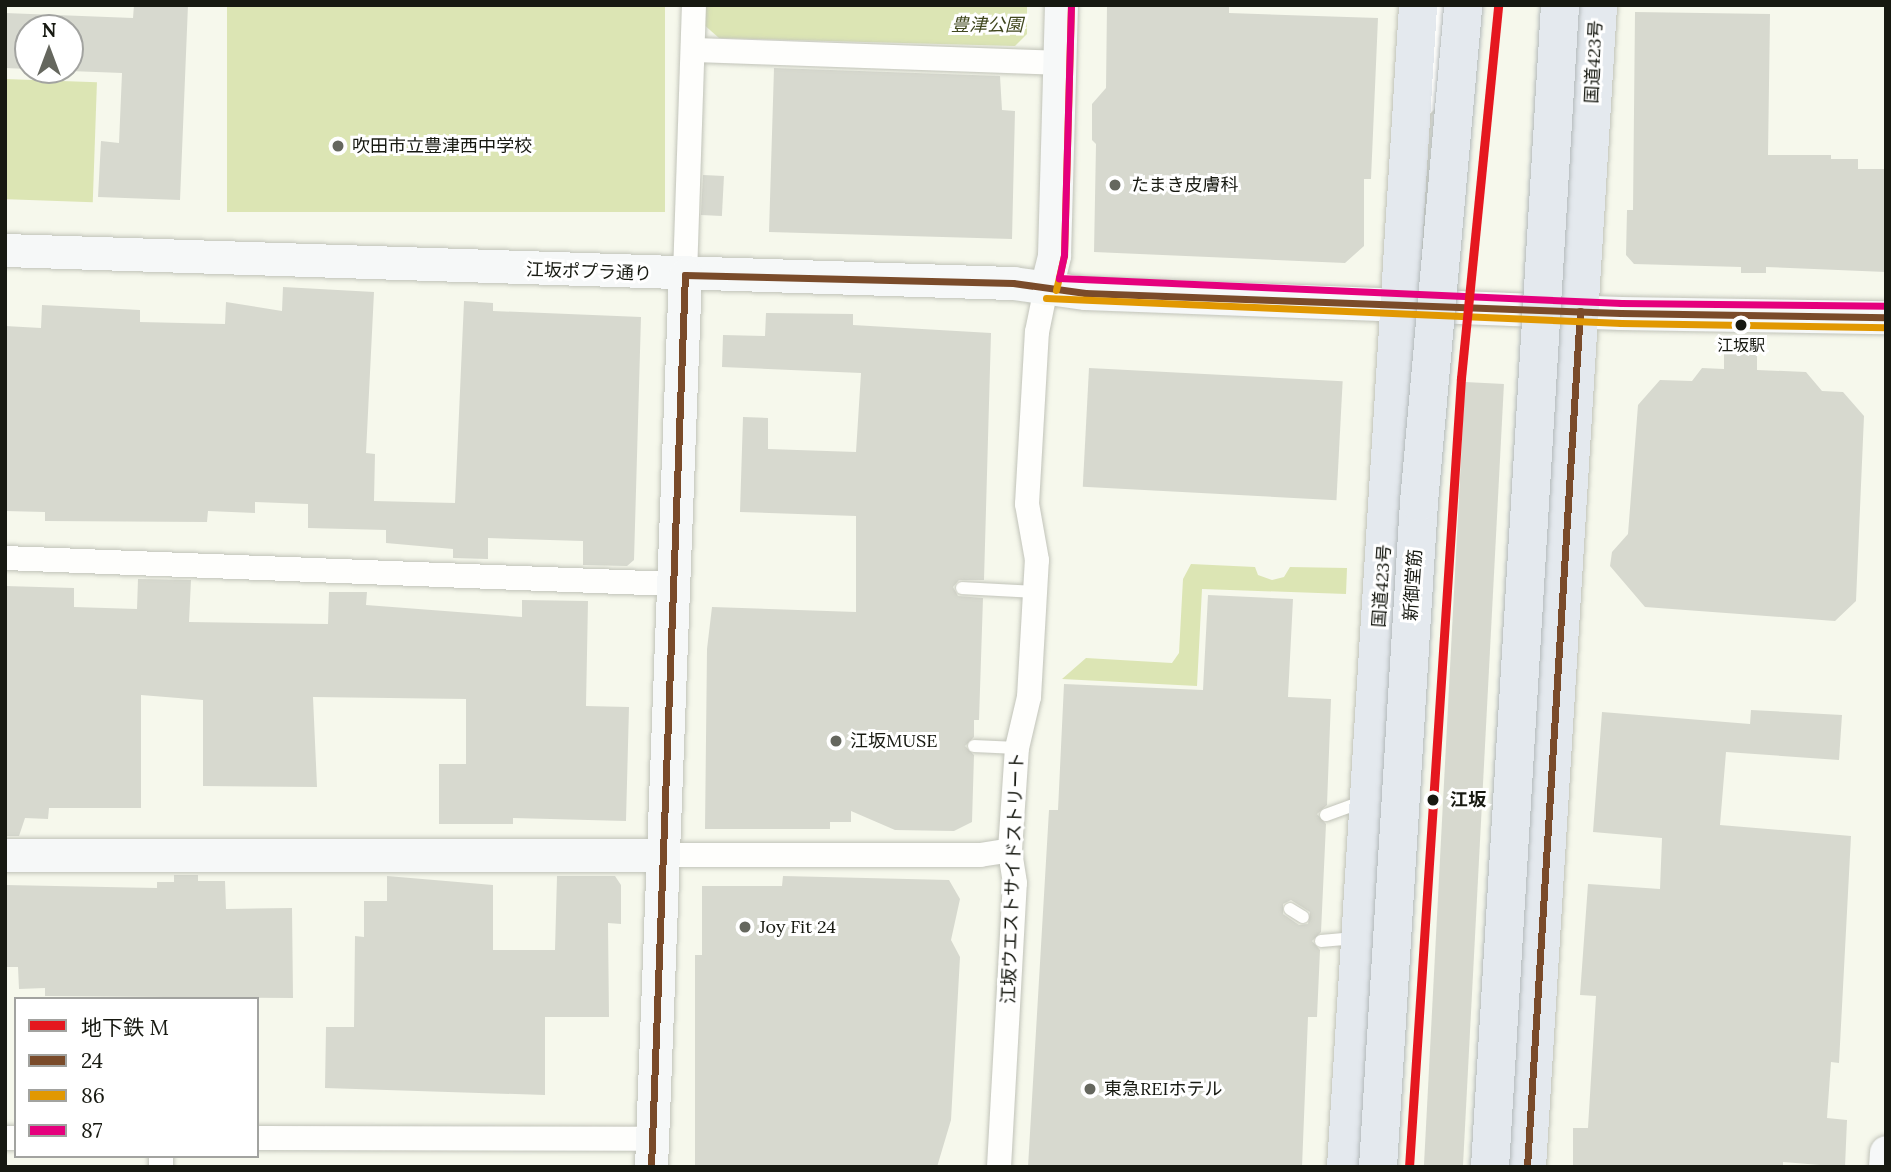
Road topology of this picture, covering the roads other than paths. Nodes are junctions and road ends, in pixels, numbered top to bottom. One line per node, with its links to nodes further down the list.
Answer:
1 (694, 5): 8 (street)
2 (1061, 5): 9 (street, 江坂ウエストサイドストリート)
3 (1418, 5): 10 (highway, 国道423号)
4 (1443, 5): 10 (street)
5 (1463, 5): 37 (highway, 新御堂筋, bridge)
6 (1560, 5): 38 (highway, bridge)
7 (1598, 5): 15 (highway, 国道423号)
8 (693, 50): 9 (street); 12 (street)
9 (1059, 63): 13 (street, 江坂ウエストサイドストリート)
10 (1409, 139): 14 (highway, 国道423号)
11 (5, 250): 12 (street, 江坂ポプラ通り)
12 (685, 275): 13 (street, 江坂ポプラ通り); 18 (street)
13 (1046, 288): 14 (street, 江坂ポプラ通り); 20 (street, 江坂ウエストサイドストリート)
14 (1401, 303): 15 (street, 江坂ポプラ通り); 23 (highway, 国道423号)
15 (1580, 311): 16 (street, 江坂ポプラ通り); 39 (highway, 国道423号)
16 (1886, 317)
17 (5, 558): 18 (street)
18 (674, 584): 27 (street)
19 (962, 588): 20 (lane)
20 (1035, 592): 22 (street, 江坂ウエストサイドストリート)
21 (974, 746): 22 (lane)
22 (1017, 748): 25 (street, 江坂ウエストサイドストリート)
23 (1367, 800): 24 (lane); 31 (highway, 国道423号)
24 (1326, 815)
25 (1010, 850): 27 (street); 35 (street, 江坂ウエストサイドストリート)
26 (5, 855): 27 (street)
27 (663, 855): 34 (street)
28 (1290, 909): 29 (lane)
29 (1303, 917)
30 (1321, 935): 31 (lane)
31 (1347, 937): 36 (highway, 国道423号)
32 (259, 1138): 34 (street)
33 (1886, 1152): 40 (street)
34 (652, 1153)
35 (999, 1167)
36 (1346, 1167)
37 (1378, 1167)
38 (1490, 1167)
39 (1527, 1167)
40 (1885, 1167)

